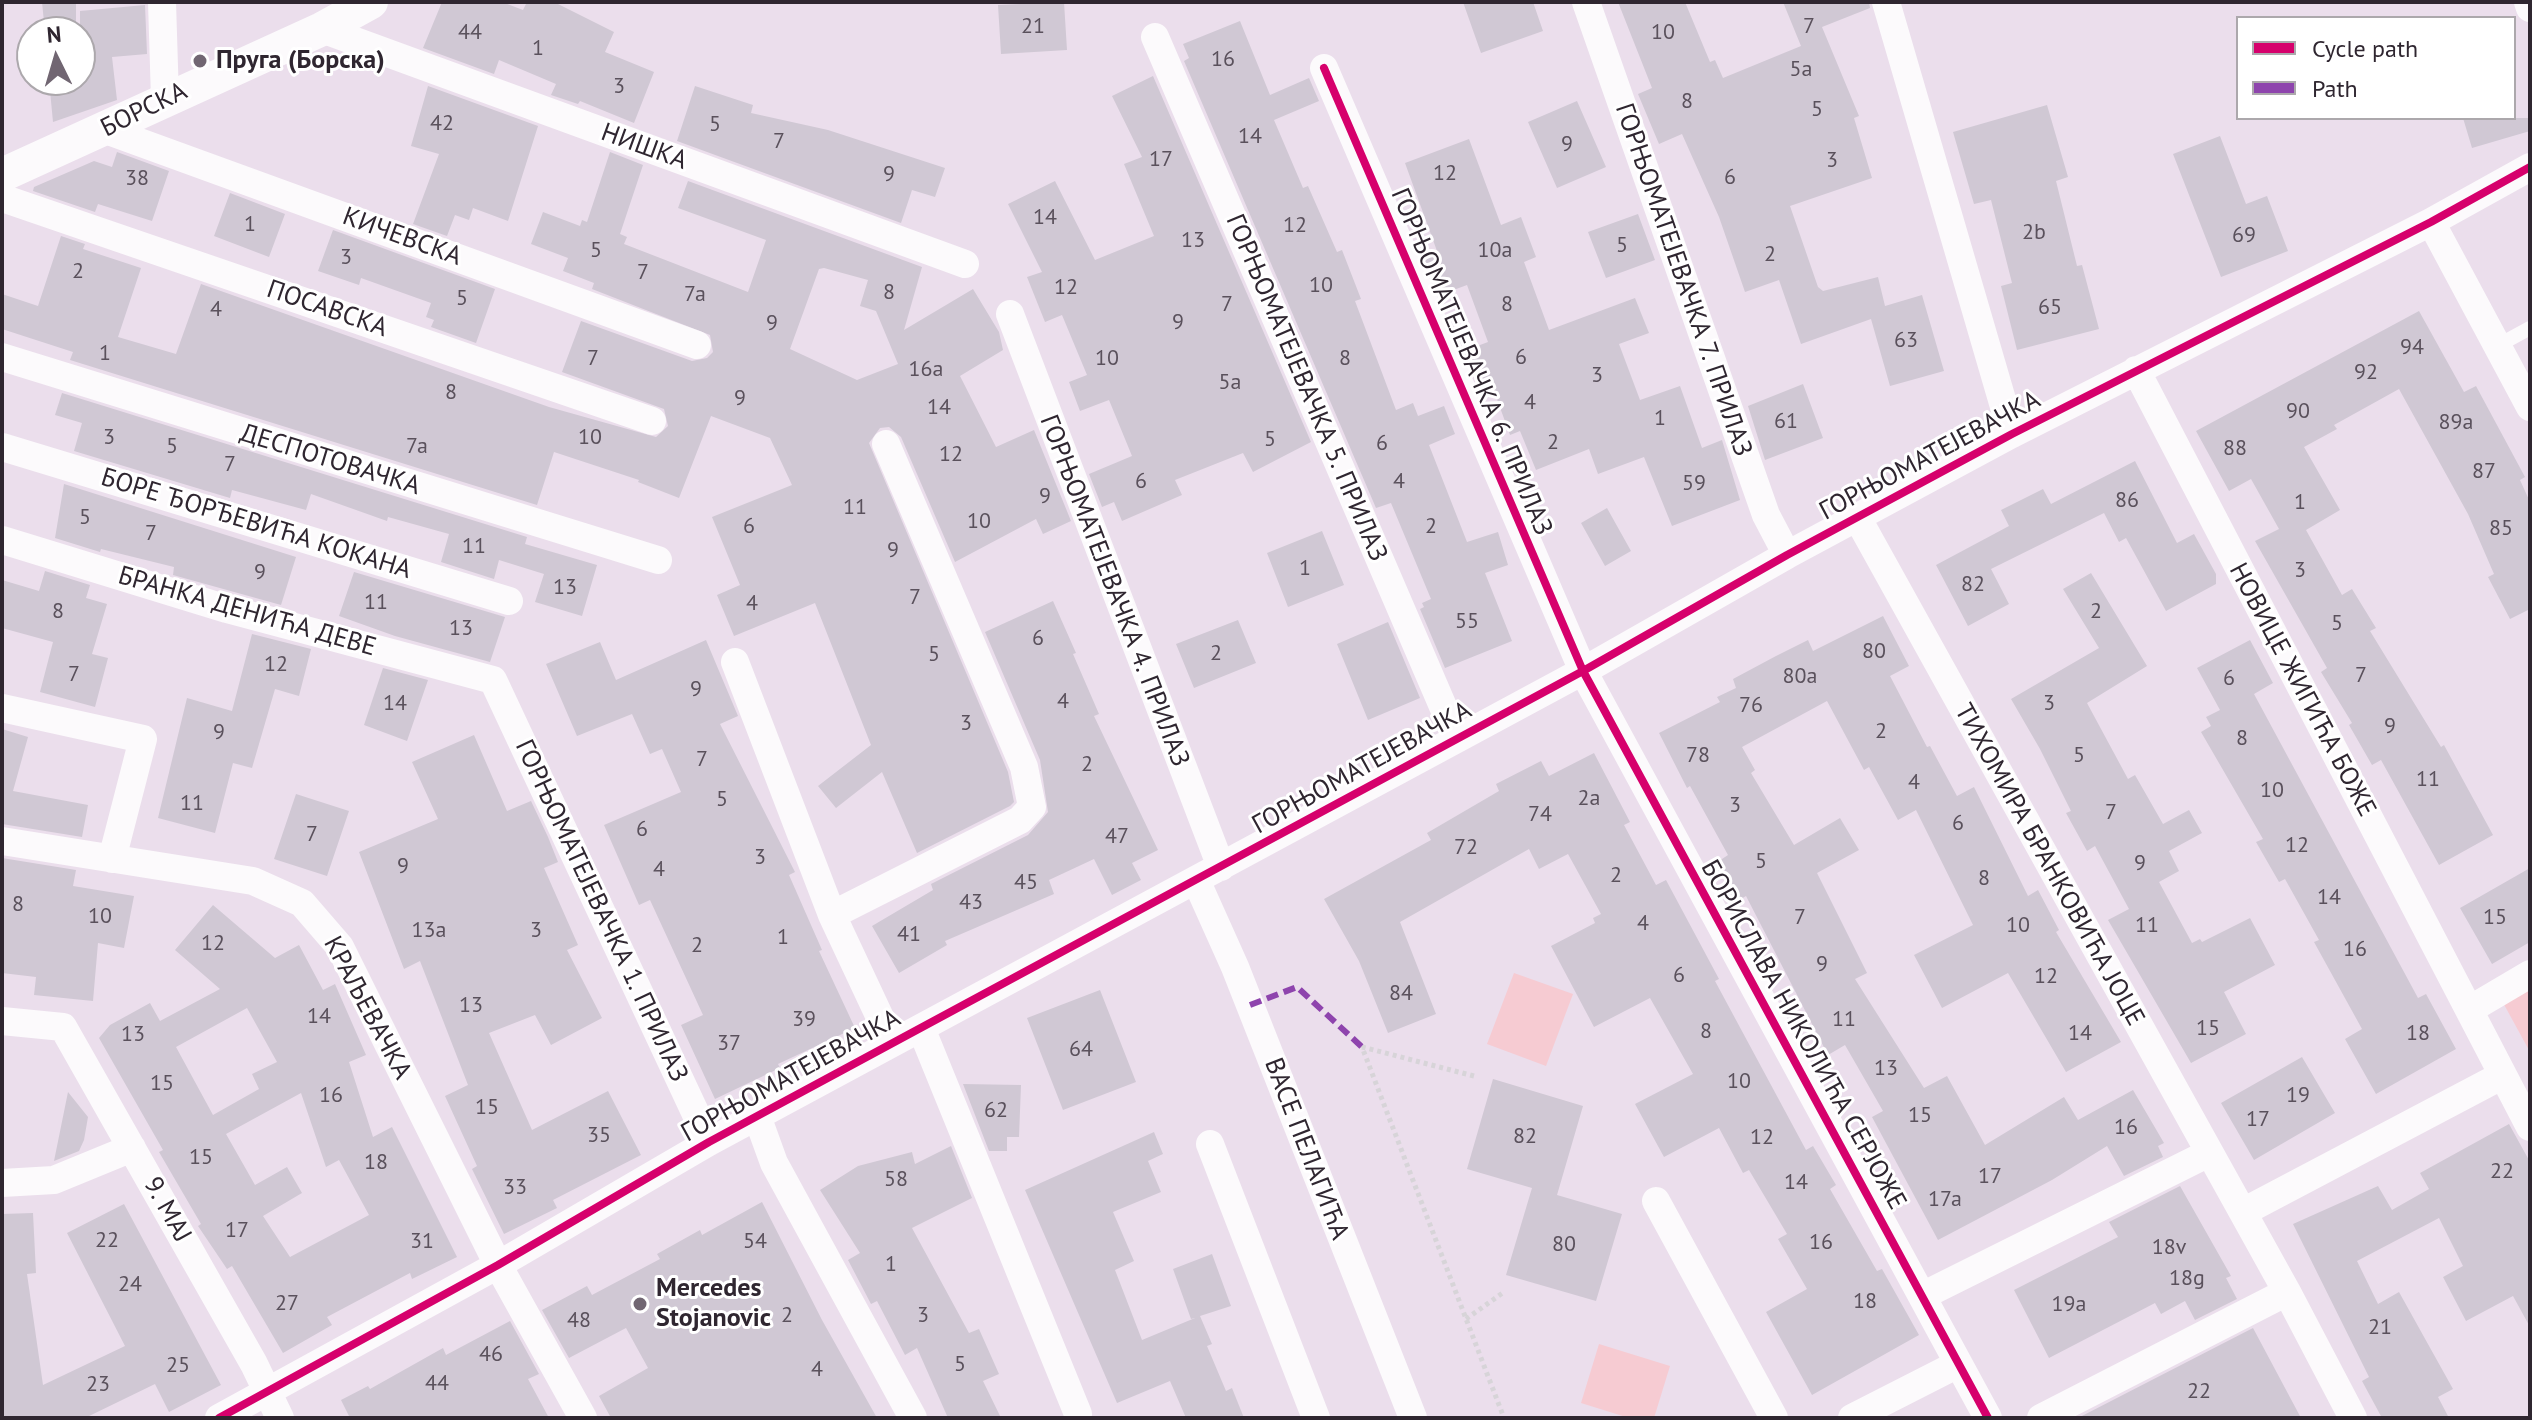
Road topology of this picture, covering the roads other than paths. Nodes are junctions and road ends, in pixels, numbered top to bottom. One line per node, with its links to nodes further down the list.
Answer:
1 (162, 2): 10 (street)
2 (371, 2): 7 (street, БОРСКА)
3 (1586, 2): 30 (street, ГОРЊОМАТЕЈЕВАЧКА 7. ПРИЛАЗ)
4 (1886, 2): 25 (street)
5 (2528, 2): 6 (street)
6 (2530, 8)
7 (322, 29): 10 (street, БОРСКА); 16 (street, НИШКА)
8 (1155, 37): 37 (street, ГОРЊОМАТЕЈЕВАЧКА 5. ПРИЛАЗ)
9 (1324, 68): 34 (street, ГОРЊОМАТЕЈЕВАЧКА 6. ПРИЛАЗ)
10 (165, 99): 11 (street, БОРСКА)
11 (106, 130): 13 (street, БОРСКА); 19 (street, КИЧЕВСКА)
12 (2530, 167): 15 (street, ГОРЊОМАТЕЈЕВАЧКА)
13 (2, 175)
14 (2, 198): 24 (street, ПОСАВСКА)
15 (2431, 222): 20 (street); 22 (street, ГОРЊОМАТЕЈЕВАЧКА)
16 (965, 264)
17 (1010, 314): 40 (street, ГОРЊОМАТЕЈЕВАЧКА 4. ПРИЛАЗ)
18 (2530, 328): 20 (lane)
19 (697, 345)
20 (2497, 346): 23 (street)
21 (2, 357): 31 (street, ДЕСПОТОВАЧКА)
22 (2136, 370): 25 (street, ГОРЊОМАТЕЈЕВАЧКА); 43 (street, НОВИЦЕ ЖИГИЋА БОЖЕ)
23 (2530, 407)
24 (652, 421)
25 (2012, 434): 28 (street, ГОРЊОМАТЕЈЕВАЧКА)
26 (886, 444): 41 (street)
27 (2, 447): 32 (street, БОРЕ ЂОРЂЕВИЋА КОКАНА)
28 (1857, 517): 30 (street, ГОРЊОМАТЕЈЕВАЧКА); 53 (street, ТИХОМИРА БРАНКОВИЋА ЈОЦЕ)
29 (2, 540): 35 (street, БРАНКА ДЕНИЋА ДЕВЕ)
30 (1787, 555): 34 (street, ГОРЊОМАТЕЈЕВАЧКА)
31 (658, 560)
32 (509, 601)
33 (735, 662): 41 (street)
34 (1583, 671): 37 (street, ГОРЊОМАТЕЈЕВАЧКА); 59 (street, БОРИСЛАВА НИКОЛИЋА СЕРЈОЖЕ)
35 (493, 680): 50 (street, ГОРЊОМАТЕЈЕВАЧКА 1. ПРИЛАЗ)
36 (2, 708): 39 (street)
37 (1457, 739): 40 (street, ГОРЊОМАТЕЈЕВАЧКА)
38 (2, 841): 39 (street, КРАЉЕВАЧКА)
39 (112, 859): 57 (street, КРАЉЕВАЧКА)
40 (1208, 874): 45 (street, ГОРЊОМАТЕЈЕВАЧКА); 68 (street, ВАСЕ ПЕЛАГИЋА)
41 (832, 915): 46 (street)
42 (2530, 974): 43 (street)
43 (2469, 1010): 47 (street, НОВИЦЕ ЖИГИЋА БОЖЕ)
44 (2, 1021): 52 (street)
45 (921, 1028): 46 (street, ГОРЊОМАТЕЈЕВАЧКА); 62 (street)
46 (892, 1043): 48 (street, ГОРЊОМАТЕЈЕВАЧКА)
47 (2501, 1076): 49 (street, НОВИЦЕ ЖИГИЋА БОЖЕ); 56 (street)
48 (757, 1116): 50 (street, ГОРЊОМАТЕЈЕВАЧКА); 66 (street)
49 (2530, 1127)
50 (709, 1142): 57 (street, ГОРЊОМАТЕЈЕВАЧКА)
51 (1210, 1144): 67 (street)
52 (132, 1148): 54 (street, 9. МАЈ); 61 (street, 9. МАЈ)
53 (2209, 1153): 56 (street, ТИХОМИРА БРАНКОВИЋА ЈОЦЕ); 59 (street)
54 (2, 1183)
55 (1656, 1201): 69 (street)
56 (2243, 1212): 58 (street, ТИХОМИРА БРАНКОВИЋА ЈОЦЕ)
57 (498, 1265): 61 (street, ГОРЊОМАТЕЈЕВАЧКА); 65 (street, КРАЉЕВАЧКА)
58 (2287, 1292): 72 (street); 73 (street, ТИХОМИРА БРАНКОВИЋА ЈОЦЕ)
59 (1922, 1296): 60 (street, БОРИСЛАВА НИКОЛИЋА СЕРЈОЖЕ)
60 (1958, 1364): 70 (street); 71 (street, БОРИСЛАВА НИКОЛИЋА СЕРЈОЖЕ)
61 (267, 1392): 63 (street, ГОРЊОМАТЕЈЕВАЧКА); 64 (street, 9. МАЈ)
62 (1078, 1414)
63 (219, 1418)
64 (280, 1418)
65 (583, 1418)
66 (913, 1418)
67 (1316, 1418)
68 (1413, 1418)
69 (1774, 1418)
70 (1852, 1418)
71 (1988, 1418)
72 (2041, 1418)
73 (2353, 1418)

